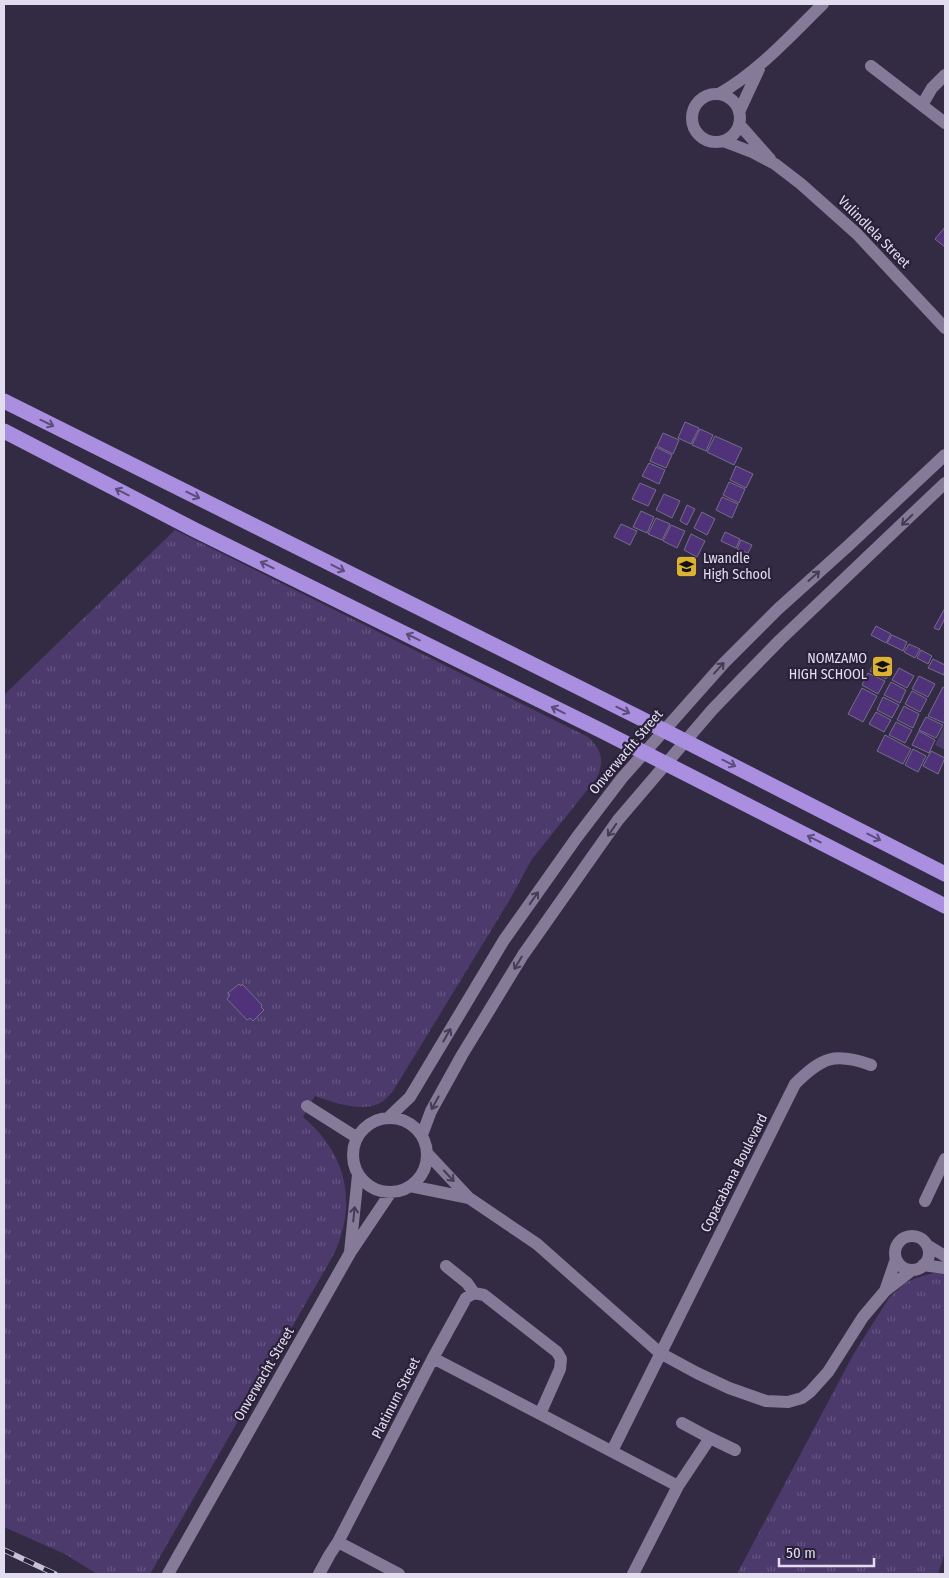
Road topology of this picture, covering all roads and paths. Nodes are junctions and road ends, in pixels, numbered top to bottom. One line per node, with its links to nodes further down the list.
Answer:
1 (824, 4): 2 (street)
2 (760, 65): 5 (street); 7 (street)
3 (871, 66): 6 (street)
4 (945, 75): 6 (street)
5 (719, 94): 7 (street); 9 (street)
6 (922, 105): 8 (street)
7 (739, 118): 9 (street); 10 (street, Vulindlela Street)
8 (945, 123)
9 (723, 141): 10 (street, Vulindlela Street)
10 (774, 164): 11 (street, Vulindlela Street)
11 (945, 328)
12 (4, 402): 16 (highway, one-way to 16)
13 (4, 431): 18 (highway, one-way to 13)
14 (945, 455): 16 (street, Onverwacht Street, one-way to 14)
15 (945, 483): 17 (street, one-way to 17)
16 (664, 731): 17 (highway); 18 (street, Onverwacht Street)
17 (685, 741): 19 (street); 20 (highway, one-way to 20)
18 (644, 753): 19 (highway); 24 (street, Onverwacht Street, one-way to 18)
19 (666, 764): 21 (highway, one-way to 19); 25 (street, one-way to 25)
20 (945, 874)
21 (945, 906)
22 (871, 1065): 43 (street, Copacabana Boulevard)
23 (307, 1106): 26 (street)
24 (389, 1117): 25 (street); 26 (street)
25 (422, 1135): 27 (street)
26 (356, 1138): 29 (street)
27 (428, 1153): 30 (street); 32 (street, one-way to 32)
28 (945, 1159): 33 (street)
29 (358, 1175): 31 (street); 35 (street, one-way to 29)
30 (410, 1186): 31 (street); 32 (street)
31 (391, 1192): 35 (street, Onverwacht Street)
32 (470, 1198): 43 (street)
33 (925, 1201)
34 (927, 1245): 36 (street); 37 (street); 39 (street)
35 (350, 1253): 52 (street, Onverwacht Street)
36 (945, 1256)
37 (896, 1259): 39 (street); 41 (street)
38 (446, 1266): 42 (street)
39 (918, 1268): 40 (street); 41 (street)
40 (945, 1268)
41 (885, 1290): 43 (street)
42 (474, 1293): 44 (street); 45 (street)
43 (660, 1353): 49 (street)
44 (433, 1358): 45 (street, Platinum Street); 51 (street, Platinum Street)
45 (540, 1414): 49 (street, Platinum Street)
46 (682, 1423): 47 (street)
47 (710, 1438): 48 (street); 50 (street)
48 (735, 1450)
49 (612, 1451): 50 (street, Platinum Street)
50 (678, 1486): 55 (street)
51 (338, 1542): 53 (street, Platinum Street); 54 (street)
52 (168, 1574)
53 (320, 1574)
54 (399, 1574)
55 (633, 1574)

